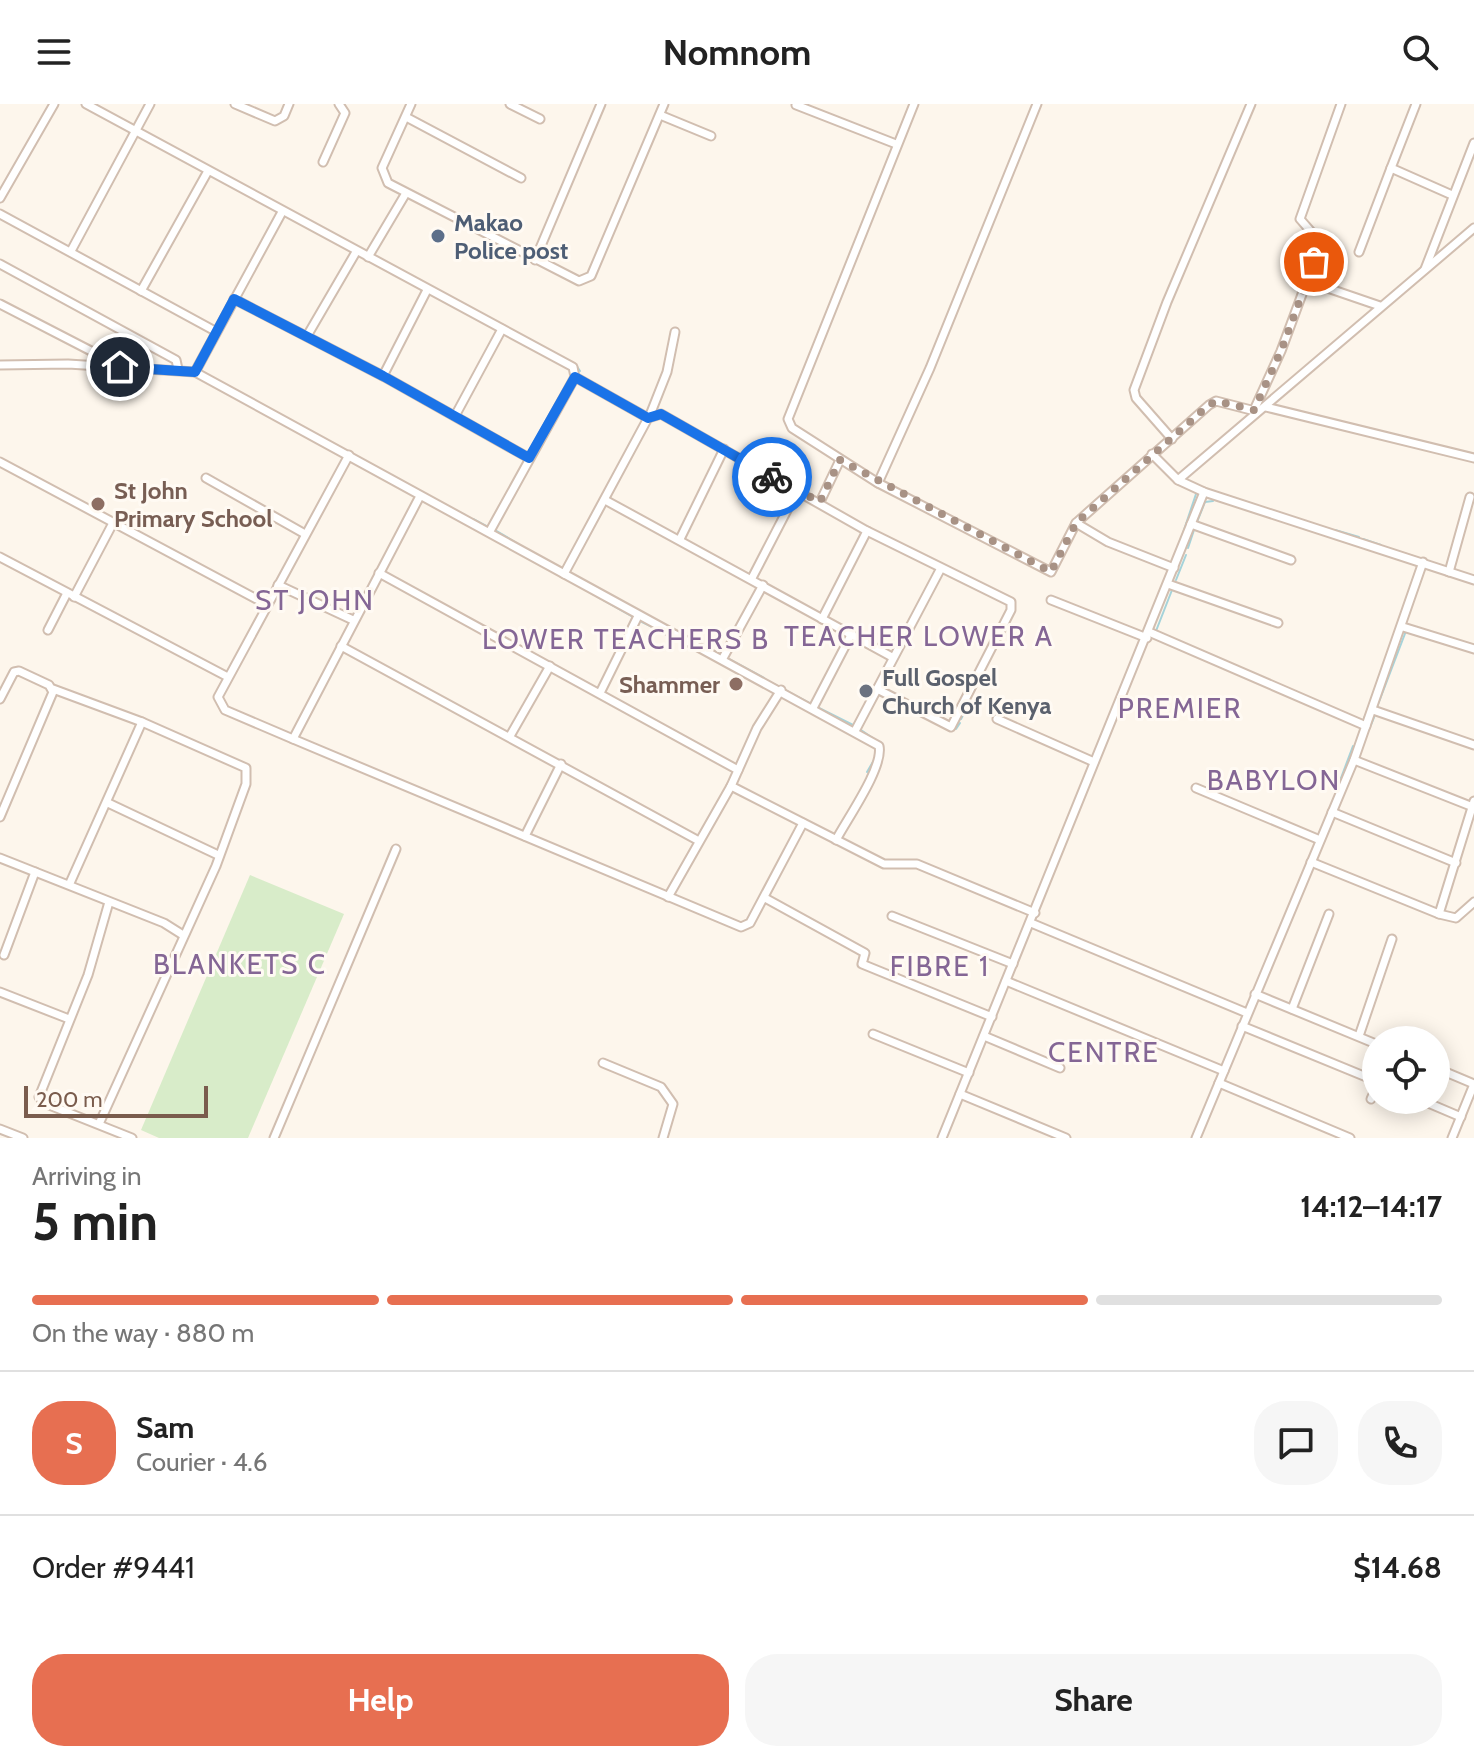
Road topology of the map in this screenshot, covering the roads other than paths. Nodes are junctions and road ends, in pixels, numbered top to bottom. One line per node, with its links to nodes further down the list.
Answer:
1 (54, 104): 30 (street)
2 (86, 104): 20 (street)
3 (150, 104): 20 (street)
4 (235, 104): 5 (street)
5 (289, 104)
6 (339, 104): 24 (street)
7 (411, 104): 18 (street)
8 (510, 104): 19 (street)
9 (601, 104): 38 (street)
10 (664, 104): 17 (street)
11 (914, 104): 23 (street)
12 (1037, 104): 72 (street)
13 (1251, 104): 62 (street)
14 (1341, 104): 41 (street)
15 (1416, 104): 25 (street)
16 (796, 105): 23 (street)
17 (660, 115): 21 (street); 38 (street)
18 (406, 117): 27 (street); 28 (street)
19 (540, 119)
20 (136, 130): 26 (street); 34 (street)
21 (711, 136)
22 (1474, 143): 29 (street)
23 (896, 144): 68 (street)
24 (323, 162)
25 (1391, 168): 29 (street); 36 (street)
26 (208, 171): 31 (street); 43 (street)
27 (521, 178)
28 (406, 193): 37 (street); 38 (street)
29 (1452, 195): 40 (street)
30 (0, 198)
31 (282, 212): 35 (street); 44 (street)
32 (0, 214): 34 (street)
33 (1474, 228): 40 (street)
34 (71, 251): 43 (street)
35 (356, 252): 37 (street); 50 (street)
36 (1359, 252)
37 (368, 257): 42 (street)
38 (535, 260)
39 (0, 264): 53 (street)
40 (1424, 271): 46 (street)
41 (1307, 281): 46 (street); 57 (street)
42 (427, 290): 47 (street); 55 (street)
43 (141, 291): 48 (street)
44 (234, 299): 48 (street); 50 (street)
45 (0, 304): 52 (street)
46 (1380, 306): 58 (street)
47 (502, 329): 56 (street); 60 (street)
48 (215, 331): 54 (street)
49 (675, 332): 61 (street)
50 (307, 336): 55 (street)
51 (0, 365): 52 (street)
52 (100, 366): 53 (street)
53 (178, 369): 54 (street)
54 (195, 372): 65 (street)
55 (383, 376): 60 (street)
56 (575, 377): 61 (street); 66 (street)
57 (1261, 398): 58 (street); 59 (street)
58 (1266, 407): 59 (street); 67 (street)
59 (1255, 410): 62 (street); 71 (street)
60 (455, 416): 66 (street)
61 (649, 416): 63 (street); 77 (street)
62 (1172, 439): 64 (street)
63 (724, 449): 73 (street); 85 (street)
64 (1152, 454): 71 (street); 80 (street)
65 (349, 455): 75 (street); 84 (street)
66 (529, 458): 82 (street)
67 (1474, 458)
68 (840, 460): 72 (street); 78 (street)
69 (0, 462): 79 (street)
70 (206, 478): 84 (street)
71 (1178, 480): 74 (street)
72 (878, 483): 80 (street)
73 (797, 491): 78 (street); 94 (street)
74 (1204, 492): 81 (street); 88 (street)
75 (420, 496): 82 (street); 92 (street)
76 (1470, 497): 91 (street)
77 (605, 500): 85 (street); 93 (street)
78 (820, 502): 83 (street)
79 (113, 523): 99 (street); 101 (street)
80 (1076, 523): 90 (street)
81 (1191, 524): 87 (street); 90 (street)
82 (490, 531): 93 (street)
83 (867, 531): 89 (street); 103 (street)
84 (305, 534): 97 (street)
85 (680, 539): 94 (street)
86 (0, 557): 99 (street)
87 (1291, 560)
88 (1423, 562): 91 (street); 106 (street)
89 (941, 568): 112 (street); 117 (street)
90 (1174, 568): 96 (street)
91 (1449, 572): 95 (street)
92 (379, 573): 104 (street); 114 (street)
93 (564, 574): 102 (street)
94 (752, 578): 98 (street)
95 (1474, 580)
96 (1168, 584): 105 (street); 109 (street)
97 (278, 585): 101 (street); 104 (street)
98 (763, 585): 103 (street); 113 (street)
99 (71, 595): 107 (street); 115 (street)
100 (1051, 600): 109 (street)
101 (266, 604): 115 (street)
102 (638, 616): 113 (street); 119 (street)
103 (822, 619): 108 (street)
104 (353, 620): 110 (street)
105 (1278, 623)
106 (1403, 627): 111 (street); 122 (street)
107 (48, 630)
108 (852, 633): 112 (street); 121 (street)
109 (1148, 635): 125 (street); 131 (street)
110 (341, 646): 127 (street); 128 (street)
111 (1474, 649)
112 (892, 657): 117 (street)
113 (723, 658): 118 (street)
114 (550, 666): 119 (street); 127 (street)
115 (226, 676): 128 (street)
116 (53, 689): 120 (street); 124 (street); 139 (street)
117 (877, 689): 126 (street)
118 (781, 690): 121 (street); 133 (street)
119 (600, 693): 133 (street)
120 (0, 699)
121 (813, 708): 126 (street)
122 (1373, 710): 125 (street); 129 (street)
123 (997, 719): 131 (street)
124 (142, 722): 136 (street); 146 (street)
125 (1366, 726): 130 (street)
126 (855, 731): 142 (street)
127 (510, 736): 132 (street)
128 (293, 739): 141 (street)
129 (1474, 745)
130 (1354, 760): 137 (street); 138 (street)
131 (1094, 762): 156 (street)
132 (561, 764): 141 (street); 144 (street)
133 (738, 770): 134 (street)
134 (731, 786): 140 (street); 144 (street)
135 (1196, 788): 143 (street)
136 (108, 803): 146 (street); 151 (street)
137 (1473, 804): 149 (street)
138 (1332, 812): 143 (street); 149 (street)
139 (0, 817)
140 (803, 823): 142 (street); 153 (street)
141 (525, 836): 152 (street)
142 (836, 840): 156 (street)
143 (1320, 840): 148 (street)
144 (699, 841): 152 (street)
145 (396, 849): 193 (street)
146 (218, 855): 161 (street)
147 (0, 858): 150 (street)
148 (1311, 862): 158 (street); 168 (street)
149 (1456, 863): 158 (street)
150 (35, 872): 151 (street); 163 (street)
151 (70, 883): 154 (street)
152 (668, 897): 153 (street)
153 (765, 898): 171 (street)
154 (109, 902): 161 (street); 172 (street)
155 (1474, 902): 158 (street)
156 (1035, 913): 160 (street)
157 (1329, 914): 169 (street)
158 (1439, 914)
159 (892, 916): 165 (street)
160 (1031, 923): 165 (street); 170 (street)
161 (183, 935): 189 (street)
162 (1392, 939): 176 (street)
163 (2, 955): 164 (street)
164 (0, 964)
165 (1013, 964): 166 (street)
166 (1006, 981): 171 (street); 180 (street)
167 (0, 992): 172 (street)
168 (1255, 994): 169 (street); 170 (street)
169 (1292, 1009): 176 (street)
170 (1247, 1013): 173 (street)
171 (992, 1017): 175 (street)
172 (69, 1019): 189 (street)
173 (1242, 1026): 180 (street); 182 (street)
174 (873, 1034): 181 (street)
175 (984, 1036): 179 (street); 181 (street)
176 (1359, 1036): 177 (street)
177 (1362, 1037)
178 (603, 1063): 194 (street)
179 (1060, 1068)
180 (1224, 1071): 184 (street)
181 (969, 1073): 186 (street)
182 (1362, 1075)
183 (1450, 1076): 185 (street)
184 (1219, 1083): 197 (street); 198 (street)
185 (1473, 1088): 188 (street)
186 (960, 1094): 195 (street); 196 (street)
187 (1450, 1112): 188 (street)
188 (1461, 1117): 199 (street)
189 (99, 1124): 191 (street)
190 (0, 1129): 192 (street)
191 (129, 1137)
192 (23, 1138)
193 (274, 1138)
194 (663, 1138)
195 (942, 1138)
196 (1066, 1138)
197 (1196, 1138)
198 (1350, 1138)
199 (1452, 1138)

